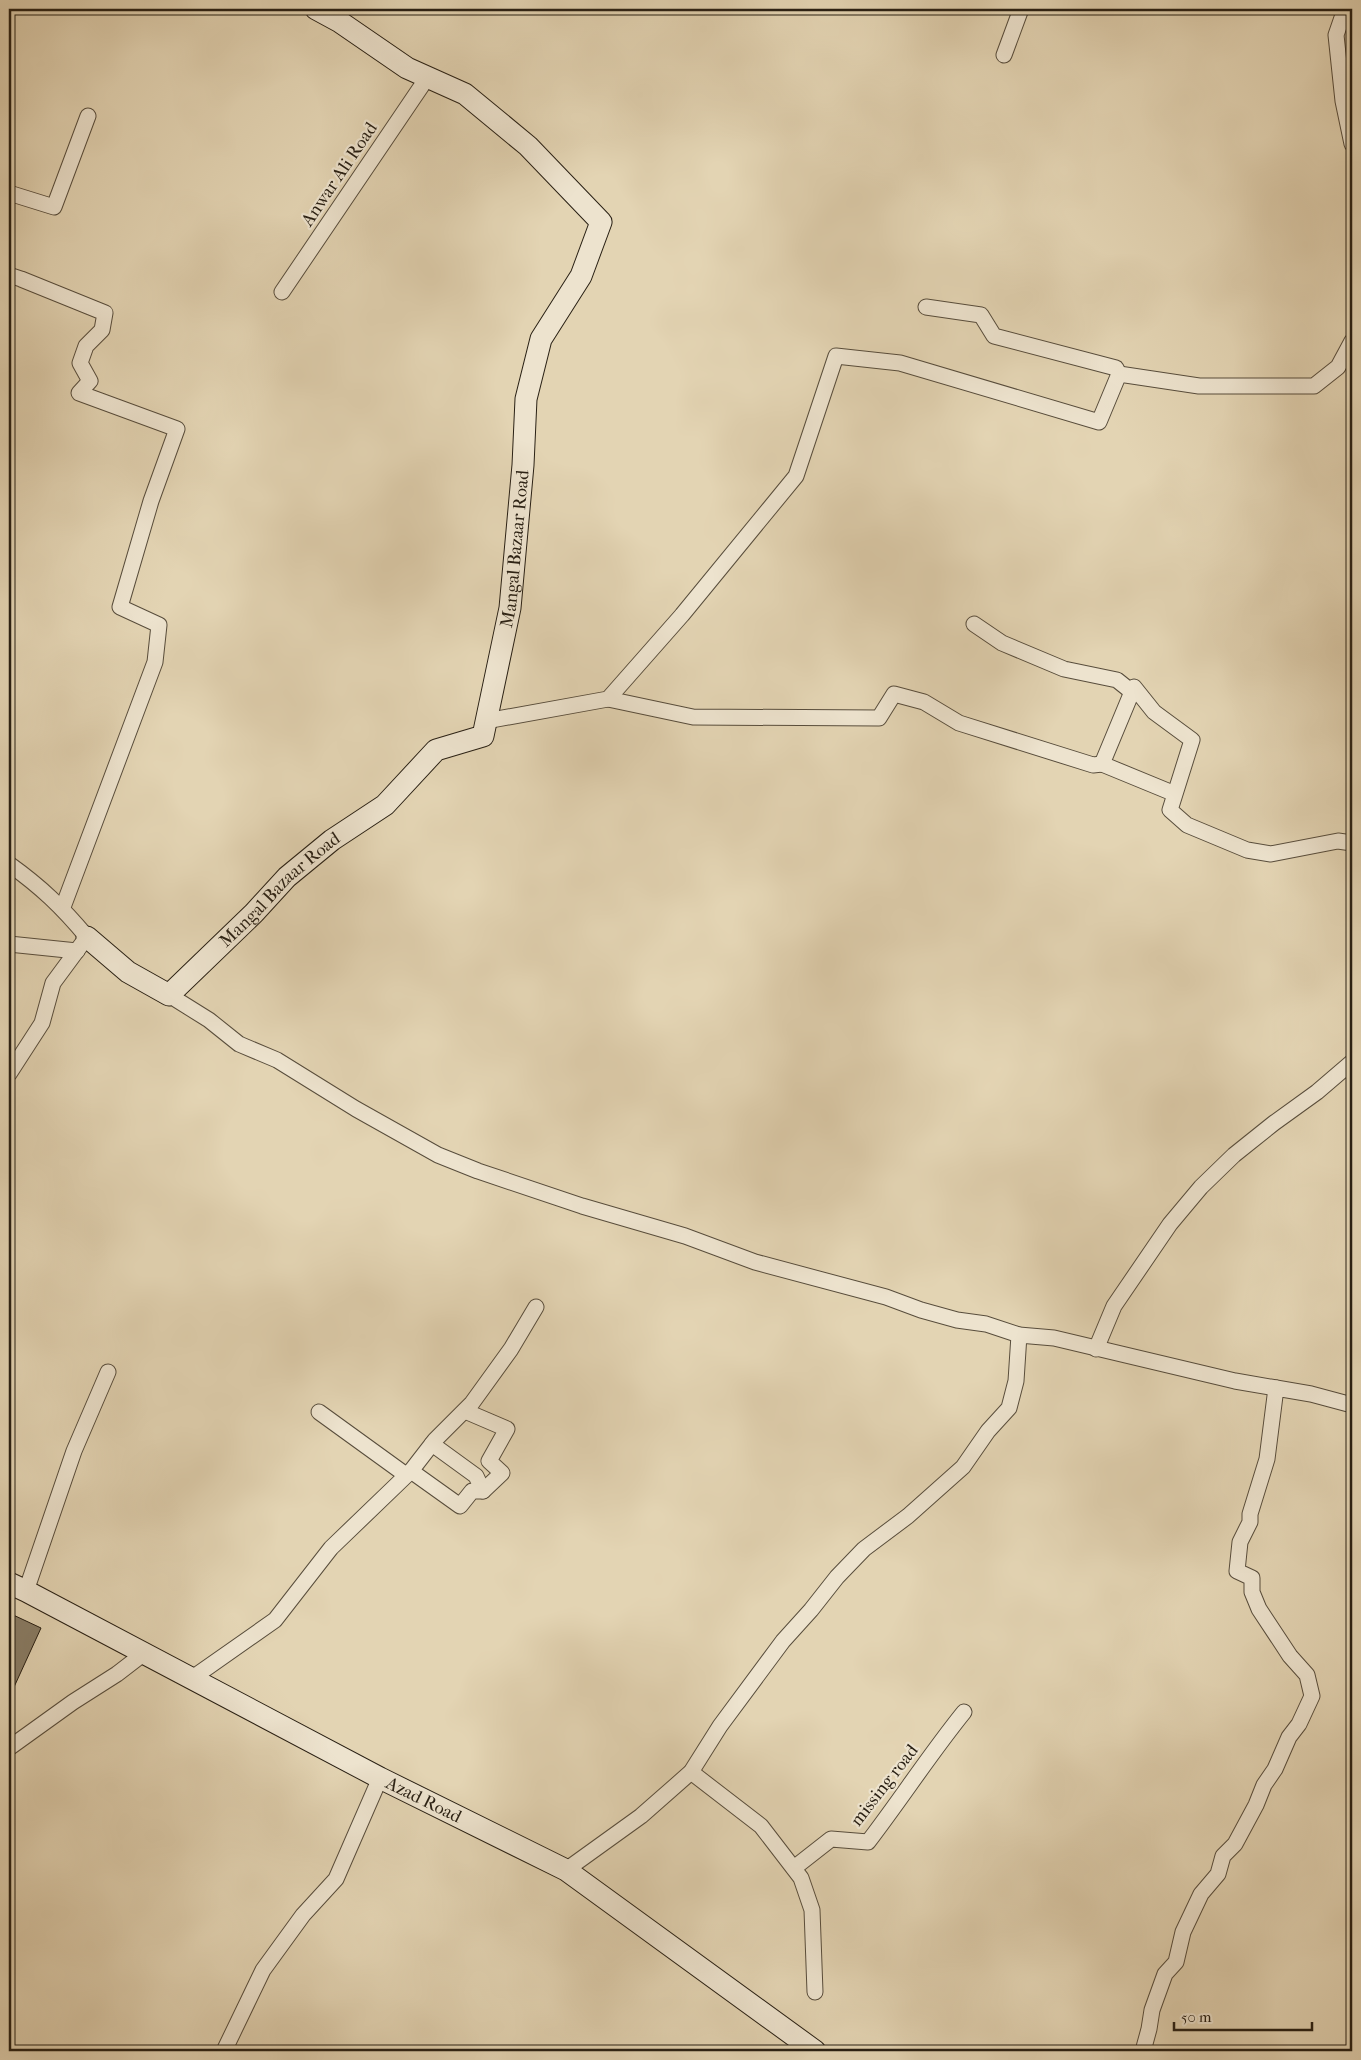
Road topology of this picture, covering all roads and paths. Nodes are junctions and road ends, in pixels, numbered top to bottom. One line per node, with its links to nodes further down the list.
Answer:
1 (316, 9): 5 (street, Mangal Bazaar Road)
2 (1021, 9): 4 (street)
3 (1345, 9): 6 (street)
4 (1004, 55)
5 (427, 78): 11 (street, Anwar Ali Road); 19 (street, Mangal Bazaar Road)
6 (1347, 87): 8 (street)
7 (88, 116): 9 (street)
8 (1352, 144)
9 (9, 193)
10 (9, 275): 24 (street)
11 (282, 292)
12 (926, 307): 15 (street)
13 (1352, 341): 14 (street)
14 (1348, 360): 15 (street)
15 (1119, 374): 18 (street)
16 (974, 624): 17 (street)
17 (1132, 692): 20 (street); 21 (street)
18 (608, 699): 19 (street); 20 (street)
19 (486, 721): 27 (street, Mangal Bazaar Road)
20 (1102, 764): 21 (street)
21 (1175, 794): 22 (street)
22 (1352, 843)
23 (9, 864): 24 (street)
24 (63, 907): 26 (street)
25 (9, 944): 26 (street)
26 (82, 944): 27 (street); 29 (street)
27 (170, 995): 31 (street)
28 (1352, 1062): 32 (street)
29 (9, 1074)
30 (536, 1307): 36 (street)
31 (1019, 1335): 32 (street); 46 (street)
32 (1096, 1348): 34 (street)
33 (108, 1372): 41 (street)
34 (1276, 1388): 35 (street); 53 (street)
35 (1352, 1405)
36 (464, 1411): 38 (street); 40 (street)
37 (319, 1412): 39 (street)
38 (432, 1444): 39 (street); 40 (street)
39 (409, 1473): 40 (street); 43 (street)
40 (483, 1491)
41 (18, 1587): 42 (street, Azad Road)
42 (143, 1654): 43 (street, Azad Road); 45 (street)
43 (191, 1679): 47 (street, Azad Road)
44 (964, 1712): 48 (street, missing road)
45 (9, 1748)
46 (691, 1772): 48 (street); 49 (street)
47 (380, 1778): 49 (street, Azad Road); 51 (street)
48 (794, 1868): 50 (street)
49 (566, 1870): 52 (street, Azad Road)
50 (815, 1992)
51 (224, 2051)
52 (815, 2051)
53 (1143, 2051)

